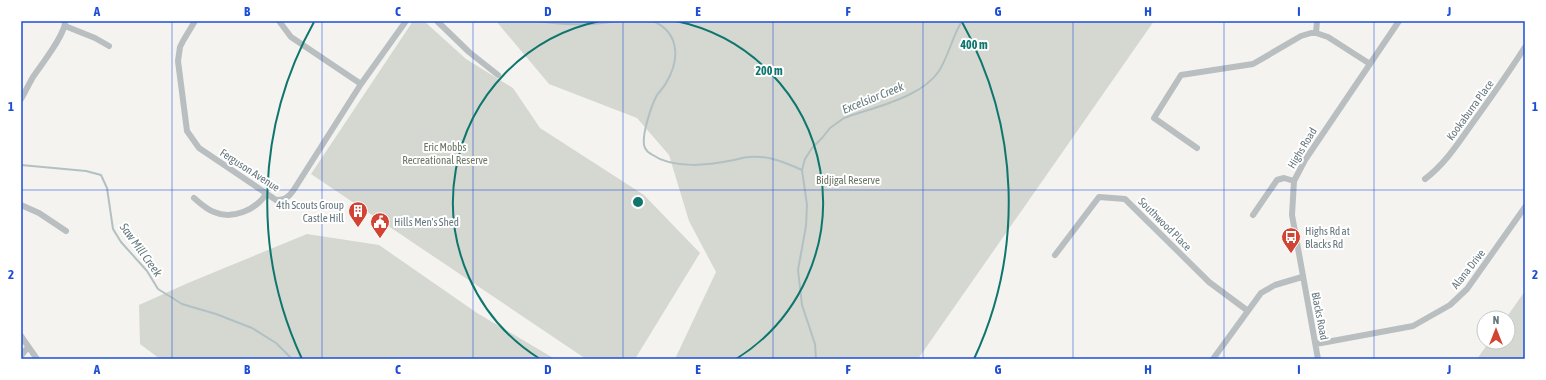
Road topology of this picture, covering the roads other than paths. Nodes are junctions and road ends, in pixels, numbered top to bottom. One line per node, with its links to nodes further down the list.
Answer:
1 (195, 21): 18 (street, Ferguson Avenue)
2 (279, 21): 13 (street)
3 (406, 21): 13 (street, Ferguson Avenue)
4 (438, 21): 12 (street)
5 (1317, 21): 8 (street)
6 (1399, 21): 11 (street, Highs Road)
7 (65, 23): 9 (street); 14 (street)
8 (1316, 33): 11 (street); 15 (street)
9 (109, 46)
10 (1525, 47): 16 (street, Kookaburra Place)
11 (1370, 64): 17 (street, Highs Road)
12 (498, 75)
13 (361, 84): 18 (street, Ferguson Avenue)
14 (21, 99)
15 (1197, 148)
16 (1425, 179)
17 (1294, 181): 22 (street); 25 (street, Highs Road)
18 (266, 194): 19 (street)
19 (194, 198)
20 (21, 205): 23 (street)
21 (1525, 207): 28 (street, Alana Drive)
22 (1253, 215)
23 (66, 231)
24 (1055, 255): 26 (street, Southwood Place)
25 (1302, 277): 26 (street); 28 (street, Blacks Road)
26 (1248, 311): 32 (street)
27 (21, 336): 29 (street)
28 (1316, 344): 33 (street, Blacks Road)
29 (28, 347): 30 (street); 31 (street)
30 (21, 356)
31 (37, 359)
32 (1213, 359)
33 (1318, 359)

